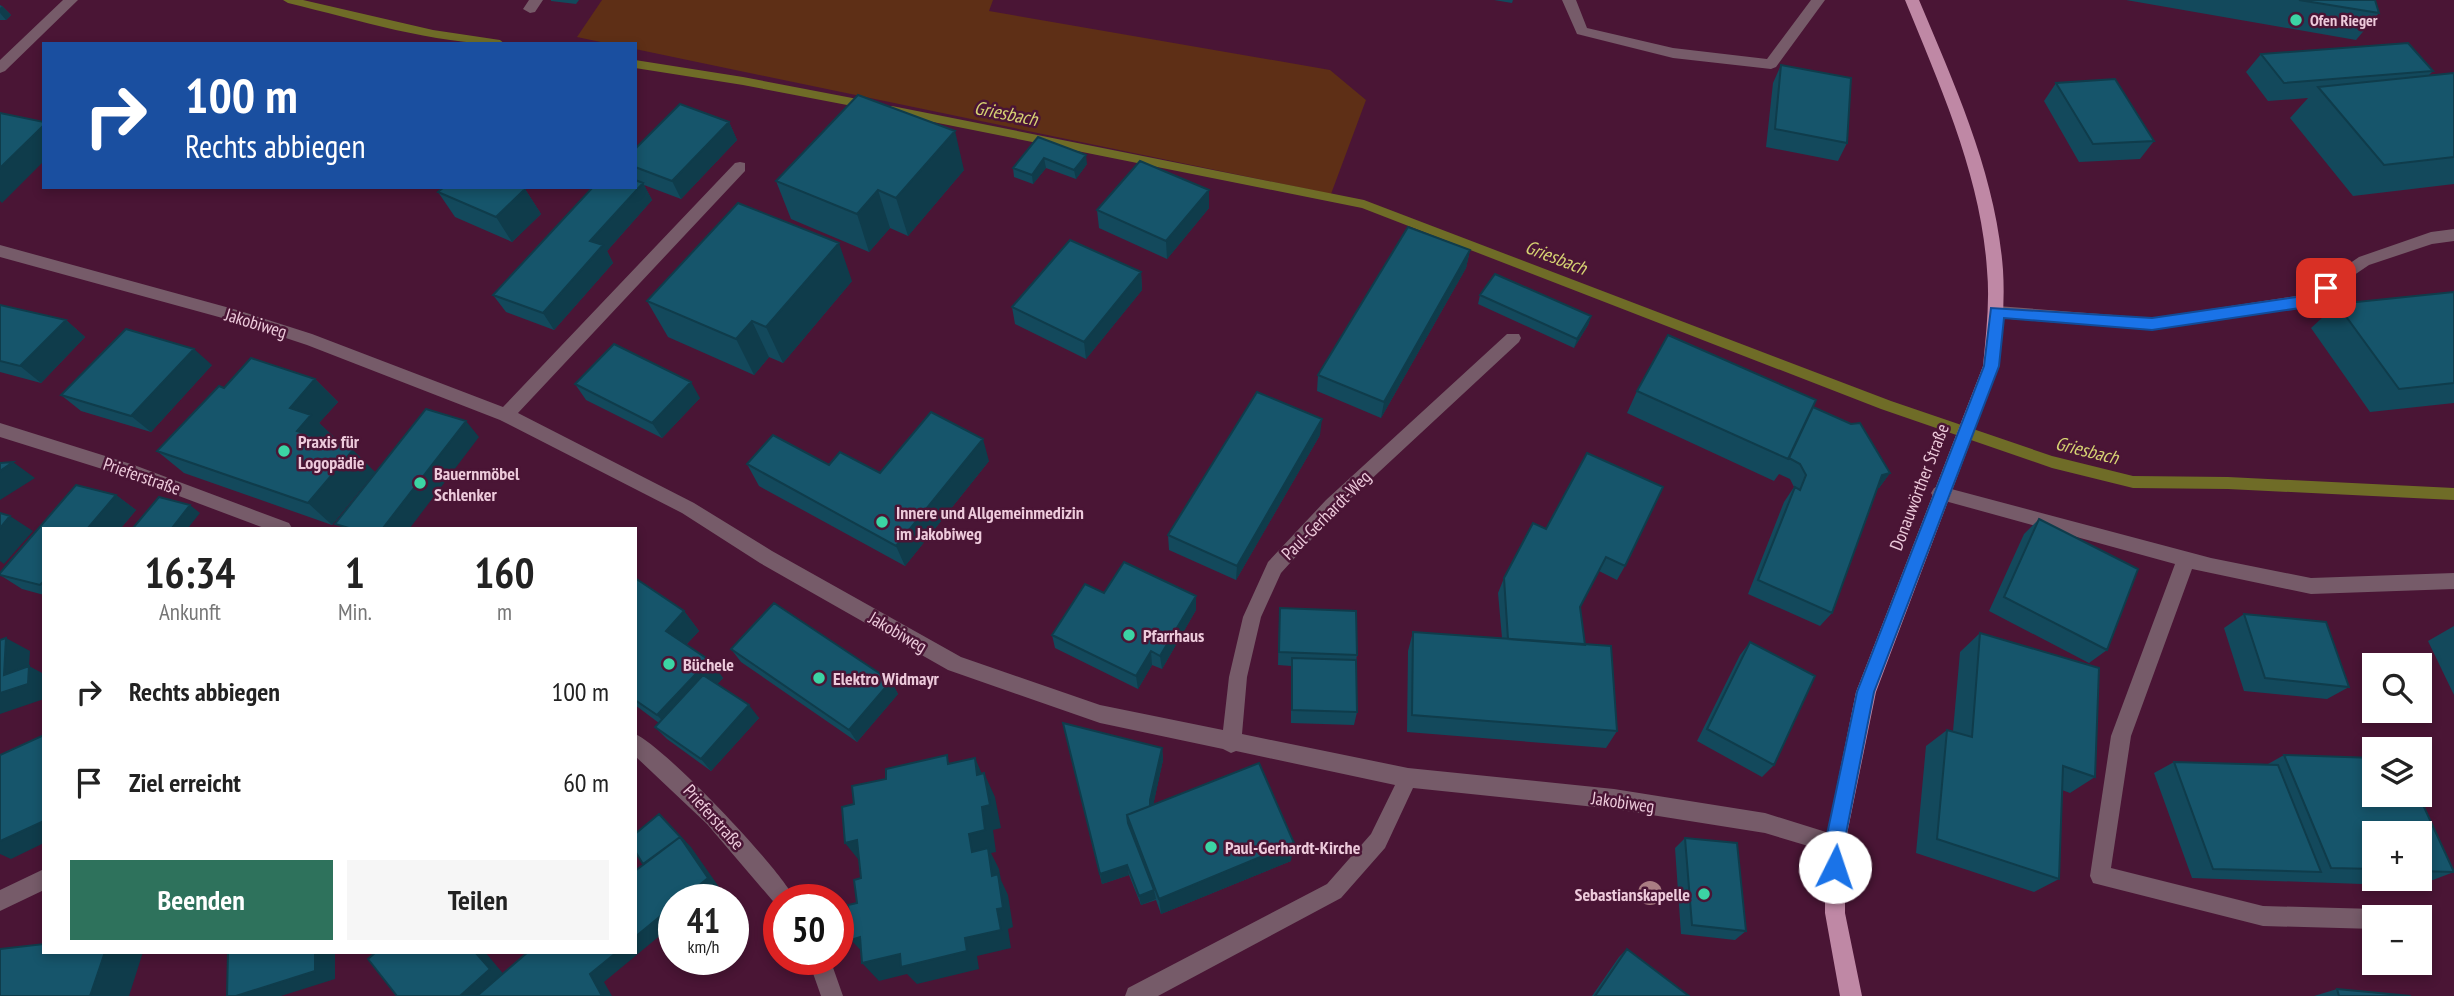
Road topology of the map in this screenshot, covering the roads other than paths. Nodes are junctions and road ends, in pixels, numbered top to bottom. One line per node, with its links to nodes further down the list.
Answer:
1 (71, 0): 5 (street)
2 (1569, 0): 3 (street)
3 (1818, 0)
4 (1912, 0): 9 (main road, Donauwörther Straße)
5 (0, 68)
6 (740, 167): 11 (street)
7 (2454, 235): 9 (street)
8 (0, 251): 11 (street, Jakobiweg)
9 (1997, 312): 13 (main road, Donauwörther Straße)
10 (1513, 338): 17 (street, Paul-Gerhardt-Weg)
11 (506, 415): 17 (street, Jakobiweg)
12 (0, 430): 14 (street, Prieferstraße)
13 (1940, 493): 15 (street); 20 (main road, Donauwörther Straße)
14 (280, 527)
15 (2186, 559): 16 (street); 24 (street)
16 (2454, 581)
17 (1231, 744): 19 (street, Jakobiweg)
18 (637, 745): 22 (street, Prieferstraße)
19 (1408, 778): 20 (street, Jakobiweg); 27 (street)
20 (1835, 844): 28 (main road, Donauwörther Straße)
21 (42, 880): 23 (street)
22 (771, 884)
23 (0, 901)
24 (2362, 919)
25 (825, 975): 26 (street)
26 (832, 996)
27 (1136, 996)
28 (1851, 996)

